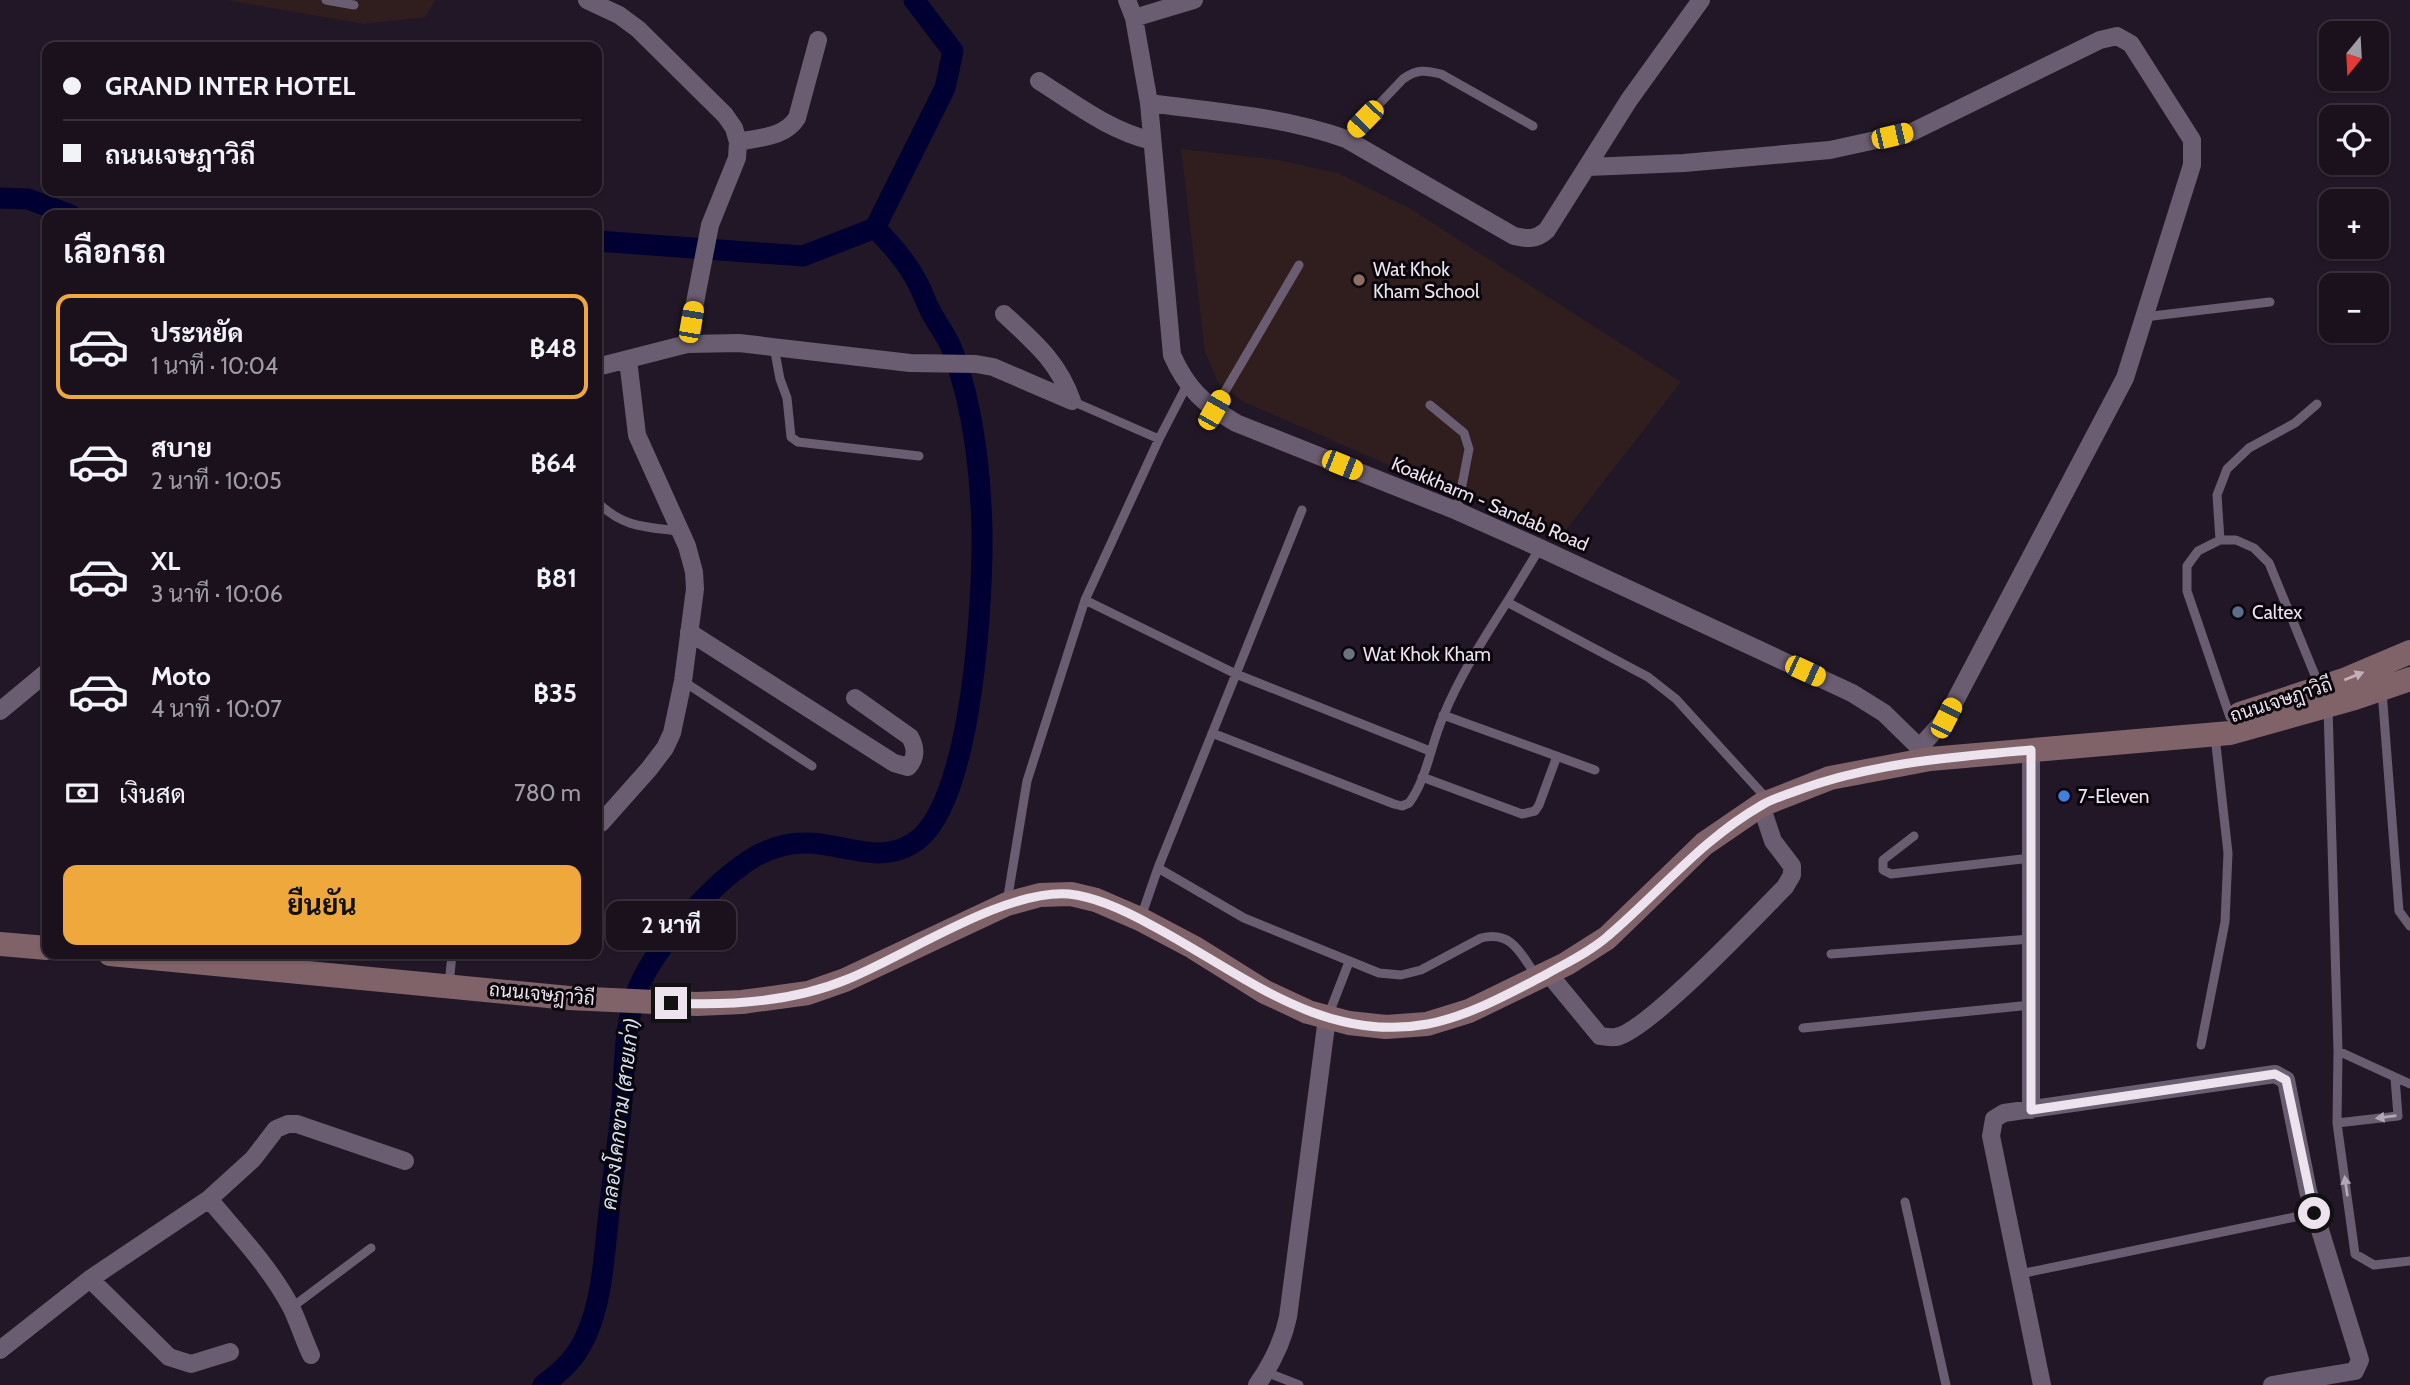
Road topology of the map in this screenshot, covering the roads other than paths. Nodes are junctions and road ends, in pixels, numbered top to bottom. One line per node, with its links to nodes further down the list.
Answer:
1 (326, 0): 6 (lane)
2 (587, 0): 14 (street)
3 (1127, 0): 7 (street, Koakkharm - Sandab Road)
4 (1194, 0): 7 (street)
5 (1701, 0): 15 (street)
6 (354, 5)
7 (1134, 18): 10 (street, Koakkharm - Sandab Road)
8 (818, 40): 14 (street)
9 (1039, 81): 13 (street)
10 (1149, 103): 12 (street); 13 (street, Koakkharm - Sandab Road)
11 (1533, 126): 12 (lane)
12 (1346, 139): 15 (street)
13 (1152, 141): 24 (street, Koakkharm - Sandab Road)
14 (738, 142): 20 (street)
15 (1588, 167): 19 (street)
16 (1299, 265): 28 (lane)
17 (2270, 302): 19 (lane)
18 (1004, 314): 25 (street)
19 (2144, 317): 54 (street)
20 (687, 344): 21 (street); 22 (street)
21 (774, 346): 25 (street); 30 (lane)
22 (628, 360): 23 (street); 34 (street)
23 (602, 366)
24 (1187, 385): 28 (street, Koakkharm - Sandab Road); 29 (lane)
25 (1072, 401): 29 (lane)
26 (2317, 404): 35 (lane)
27 (1430, 405): 33 (lane)
28 (1214, 410): 33 (street, Koakkharm - Sandab Road)
29 (1159, 439): 37 (lane)
30 (919, 456)
31 (602, 507): 34 (lane)
32 (1302, 510): 41 (lane)
33 (1457, 511): 36 (street, Koakkharm - Sandab Road)
34 (680, 531): 39 (street)
35 (2220, 540): 46 (lane); 50 (lane)
36 (1540, 548): 38 (lane); 54 (street, Koakkharm - Sandab Road)
37 (1085, 600): 41 (lane); 64 (lane)
38 (1507, 602): 49 (lane); 59 (lane)
39 (689, 632): 44 (street); 47 (street)
40 (2410, 652): 46 (street, ถนนเจษฎาวิถี, one-way to 40)
41 (1236, 674): 51 (lane); 53 (lane)
42 (42, 676): 48 (street)
43 (2410, 679): 45 (street, ถนนเจษฎาวิถี)
44 (683, 681): 56 (lane); 60 (street)
45 (2382, 689): 46 (street, ถนนเจษฎาวิถี); 66 (lane)
46 (2324, 696): 50 (street, ถนนเจษฎาวิถี); 80 (lane)
47 (855, 698)
48 (0, 711)
49 (1443, 715): 53 (lane); 55 (lane)
50 (2223, 725): 52 (street, ถนนเจษฎาวิถี); 79 (lane)
51 (1212, 733): 58 (lane); 63 (lane)
52 (2031, 750): 54 (street, ถนนเจษฎาวิถี); 62 (street)
53 (1430, 751): 58 (lane)
54 (1925, 753): 59 (street, ถนนเจษฎาวิถี)
55 (1557, 756): 57 (lane); 58 (lane)
56 (812, 766)
57 (1595, 769)
58 (1422, 776)
59 (1765, 803): 74 (street, ถนนเจษฎาวิถี); 74 (street)
60 (602, 822)
61 (1914, 836): 62 (lane)
62 (2031, 858): 67 (street)
63 (1158, 868): 65 (lane); 73 (lane)
64 (1007, 904): 65 (street, ถนนเจษฎาวิถี); 75 (street, ถนนเจษฎาวิถี)
65 (1140, 919): 77 (street, ถนนเจษฎาวิถี)
66 (2410, 926)
67 (2031, 940): 70 (lane); 76 (street)
68 (0, 944): 69 (street)
69 (42, 948)
70 (1831, 954)
71 (163, 959): 75 (street, ถนนเจษฎาวิถี)
72 (452, 959): 75 (lane)
73 (1349, 962): 74 (lane); 77 (lane)
74 (1543, 975): 77 (street, ถนนเจษฎาวิถี)
75 (449, 986)
76 (2031, 1005): 78 (lane); 83 (street)
77 (1327, 1018): 97 (street)
78 (1803, 1028)
79 (2201, 1045)
80 (2338, 1051): 81 (lane); 84 (lane)
81 (2395, 1078): 82 (lane); 84 (lane, one-way to 84)
82 (2410, 1084)
83 (2031, 1110): 88 (street); 91 (street)
84 (2337, 1122): 90 (lane, one-way to 84)
85 (405, 1161): 86 (street)
86 (209, 1199): 92 (street); 93 (street)
87 (1905, 1202): 99 (lane)
88 (2314, 1213): 91 (lane); 101 (street)
89 (371, 1248): 93 (lane)
90 (2410, 1261)
91 (2020, 1274): 100 (street)
92 (90, 1279): 94 (street); 95 (street)
93 (291, 1308): 96 (street)
94 (0, 1350)
95 (230, 1352)
96 (310, 1355)
97 (1262, 1378): 98 (lane)
98 (1299, 1385)
99 (1946, 1385)
100 (2042, 1385)
101 (2272, 1385)

